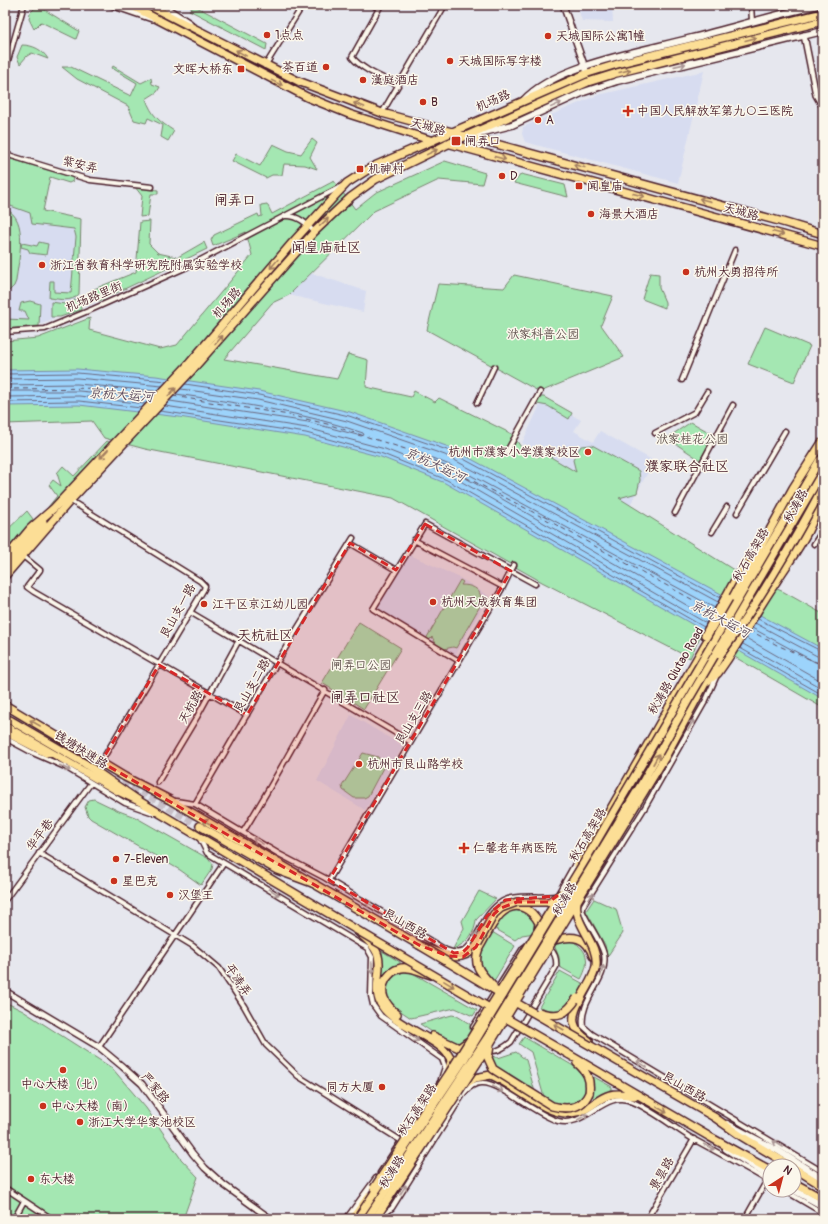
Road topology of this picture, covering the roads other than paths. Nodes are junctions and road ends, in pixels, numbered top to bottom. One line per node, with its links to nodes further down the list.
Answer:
1 (24, 5): 22 (street)
2 (111, 5): 16 (street)
3 (148, 5): 19 (main road, 天城路)
4 (162, 5): 19 (street)
5 (303, 5): 20 (street)
6 (373, 5): 7 (street)
7 (380, 5): 23 (street)
8 (445, 5): 23 (street)
9 (562, 5): 21 (street)
10 (751, 5): 14 (street)
11 (818, 5): 14 (main road, 机场路)
12 (134, 7): 16 (main road, 天城路)
13 (823, 14): 21 (main road, 机场路)
14 (752, 21): 21 (main road, 机场路)
15 (823, 21): 27 (main road, 机场路, one-way to 15)
16 (166, 24): 28 (main road, 天城路, one-way to 28)
17 (823, 31): 18 (main road, 机场路)
18 (804, 35): 24 (street); 27 (main road, 机场路, one-way to 18)
19 (212, 37): 20 (main road, 天城路, one-way to 19)
20 (265, 66): 25 (main road, 天城路, one-way to 20)
21 (586, 70): 26 (main road, 机场路)
22 (5, 71)
23 (398, 85): 25 (street)
24 (823, 107)
25 (382, 113): 26 (main road, 天城路)
26 (450, 132): 27 (main road, 天城路); 28 (main road, 机场路)
27 (467, 136): 29 (main road, 机场路); 36 (main road, 天城路, one-way to 27)
28 (432, 141): 29 (main road, 天城路); 31 (main road, 机场路)
29 (448, 144): 35 (main road, 机场路, one-way to 29); 37 (main road, 天城路, one-way to 37)
30 (5, 154): 32 (street, 紫安弄)
31 (347, 183): 33 (street, 机场路里街); 34 (main road, 机场路)
32 (152, 187)
33 (284, 216): 34 (street); 39 (street, 机场路里街)
34 (308, 226): 35 (street); 41 (main road, 机场路, one-way to 41)
35 (314, 232): 41 (main road, 机场路, one-way to 35)
36 (823, 234)
37 (823, 246)
38 (735, 250): 42 (street)
39 (5, 332)
40 (494, 367): 45 (street)
41 (190, 368): 56 (main road, 机场路, one-way to 41); 58 (main road, 机场路, one-way to 58)
42 (682, 380)
43 (540, 392): 51 (street)
44 (707, 392): 48 (street)
45 (477, 403)
46 (733, 405): 59 (street)
47 (785, 431): 60 (street)
48 (655, 433)
49 (823, 441): 78 (main road, bridge)
50 (823, 447): 74 (main road, 秋涛路)
51 (506, 453)
52 (823, 454): 163 (main road, 秋石高架路, bridge)
53 (823, 471): 164 (main road, 秋石高架路, one-way to 53, bridge)
54 (822, 484): 55 (main road); 82 (main road, 秋涛路, bridge); 82 (main road, bridge)
55 (821, 498): 86 (main road)
56 (69, 502): 67 (main road); 68 (main road, 机场路); 79 (street, 艮山支一路)
57 (727, 507): 62 (street)
58 (54, 508): 67 (main road); 69 (main road, 机场路)
59 (675, 513)
60 (737, 513)
61 (823, 530): 66 (street)
62 (712, 532)
63 (353, 538): 65 (street, 艮山支二路)
64 (414, 540): 72 (street); 73 (street); 77 (street)
65 (350, 543): 72 (street); 84 (street, 艮山支二路)
66 (814, 544)
67 (23, 548): 71 (main road)
68 (23, 556): 75 (main road, 机场路); 85 (street)
69 (5, 558)
70 (514, 565): 73 (street, 艮山支三路)
71 (5, 568)
72 (396, 570): 83 (street)
73 (511, 571): 76 (street); 77 (street, 艮山支三路)
74 (743, 575): 78 (main road, 秋涛路 Qiutao Road, bridge); 81 (main road)
75 (5, 576)
76 (535, 584)
77 (503, 587): 83 (street, 艮山支三路)
78 (733, 597): 81 (main road, 秋涛路 Qiutao Road)
79 (190, 612): 80 (street); 85 (street, 艮山支一路)
80 (239, 640): 84 (street); 88 (street, 天杭路)
81 (701, 652): 94 (main road, 秋涛路 Qiutao Road)
82 (720, 655): 86 (main road, 秋涛路)
83 (459, 661): 95 (street, 艮山支三路)
84 (278, 662): 87 (street); 90 (street, 艮山支二路)
85 (159, 665): 88 (street); 99 (street, 艮山支一路)
86 (716, 670): 96 (street, one-way to 86); 97 (main road, 秋涛路)
87 (325, 690): 95 (street); 107 (street)
88 (210, 694): 90 (street); 100 (street, 天杭路)
89 (5, 705): 99 (main road, 艮山西路, one-way to 89)
90 (247, 715): 104 (street, 艮山支二路)
91 (7, 723): 98 (main road); 103 (main road, 钱塘快速路)
92 (5, 732): 98 (main road)
93 (5, 738): 101 (street, one-way to 101)
94 (650, 738): 113 (main road, 秋涛路, bridge)
95 (411, 742): 111 (street, 艮山支三路)
96 (680, 744): 97 (street); 116 (street, one-way to 96)
97 (664, 759): 114 (main road, 秋涛路, bridge)
98 (65, 761): 103 (main road)
99 (101, 762): 102 (main road, 艮山西路)
100 (158, 782)
101 (92, 783): 105 (street); 109 (street, 华平巷)
102 (170, 800): 104 (street); 112 (main road, 艮山西路, one-way to 102)
103 (139, 801): 105 (main road)
104 (195, 804): 107 (street)
105 (164, 817): 108 (main road)
106 (200, 826): 112 (main road)
107 (243, 832): 111 (street, one-way to 107)
108 (199, 837): 110 (street); 117 (main road)
109 (39, 853): 115 (street, 华平巷); 119 (street, 平涛弄)
110 (224, 863): 119 (street); 133 (street, one-way to 133)
111 (329, 880): 113 (street, one-way to 111)
112 (315, 884): 121 (main road, 艮山西路)
113 (559, 894): 116 (street); 118 (main road, 秋涛路, bridge); 121 (main road, bridge); 122 (street)
114 (578, 897): 120 (main road, 秋涛路, bridge); 132 (main road, bridge)
115 (5, 900)
116 (582, 910): 122 (street); 142 (street, one-way to 116)
117 (355, 929): 123 (main road, bridge); 133 (main road, bridge)
118 (538, 930): 125 (main road, bridge); 127 (main road, 秋涛路, bridge)
119 (176, 935): 129 (street); 139 (street, 平涛弄)
120 (555, 940): 126 (main road, bridge); 128 (main road, 秋涛路, bridge)
121 (419, 945): 125 (main road, 艮山西路, bridge)
122 (546, 946): 130 (street); 130 (street)
123 (436, 977): 127 (main road, bridge); 131 (main road, one-way to 131, bridge)
124 (5, 991): 129 (street, 严家路)
125 (500, 993): 126 (main road, 艮山西路, bridge)
126 (524, 1006): 132 (main road, 艮山西路, one-way to 126, bridge)
127 (469, 1040): 133 (main road, 秋涛路, bridge)
128 (491, 1042): 131 (main road, bridge); 134 (main road, 秋涛路, bridge)
129 (99, 1047): 160 (street, 严家路)
130 (484, 1047): 134 (street)
131 (568, 1054): 135 (main road)
132 (615, 1059): 136 (main road, 艮山西路, bridge)
133 (445, 1077): 134 (street); 139 (street); 162 (main road, 秋涛路, bridge)
134 (460, 1088): 135 (main road); 138 (street, one-way to 138); 156 (street, one-way to 134); 165 (main road, 秋涛路, bridge)
135 (640, 1097): 137 (main road, one-way to 137)
136 (714, 1117): 140 (main road, 艮山西路); 146 (main road)
137 (710, 1137): 141 (main road); 144 (main road)
138 (694, 1139): 145 (street, one-way to 145); 168 (street, 景昙路)
139 (400, 1140): 161 (street)
140 (777, 1158)
141 (762, 1166)
142 (823, 1172)
143 (802, 1173): 147 (main road)
144 (762, 1175)
145 (762, 1176)
146 (823, 1178)
147 (823, 1186)
148 (802, 1187): 153 (main road)
149 (5, 1188): 154 (street)
150 (762, 1191): 169 (street)
151 (802, 1194): 155 (main road)
152 (798, 1198): 157 (street)
153 (823, 1199)
154 (24, 1200): 158 (street); 159 (street)
155 (823, 1206)
156 (392, 1208): 166 (street); 167 (street)
157 (823, 1213)
158 (14, 1219)
159 (52, 1219)
160 (271, 1219)
161 (346, 1219)
162 (352, 1219)
163 (357, 1219)
164 (367, 1219)
165 (375, 1219)
166 (378, 1219)
167 (385, 1219)
168 (647, 1219)
169 (745, 1219)

